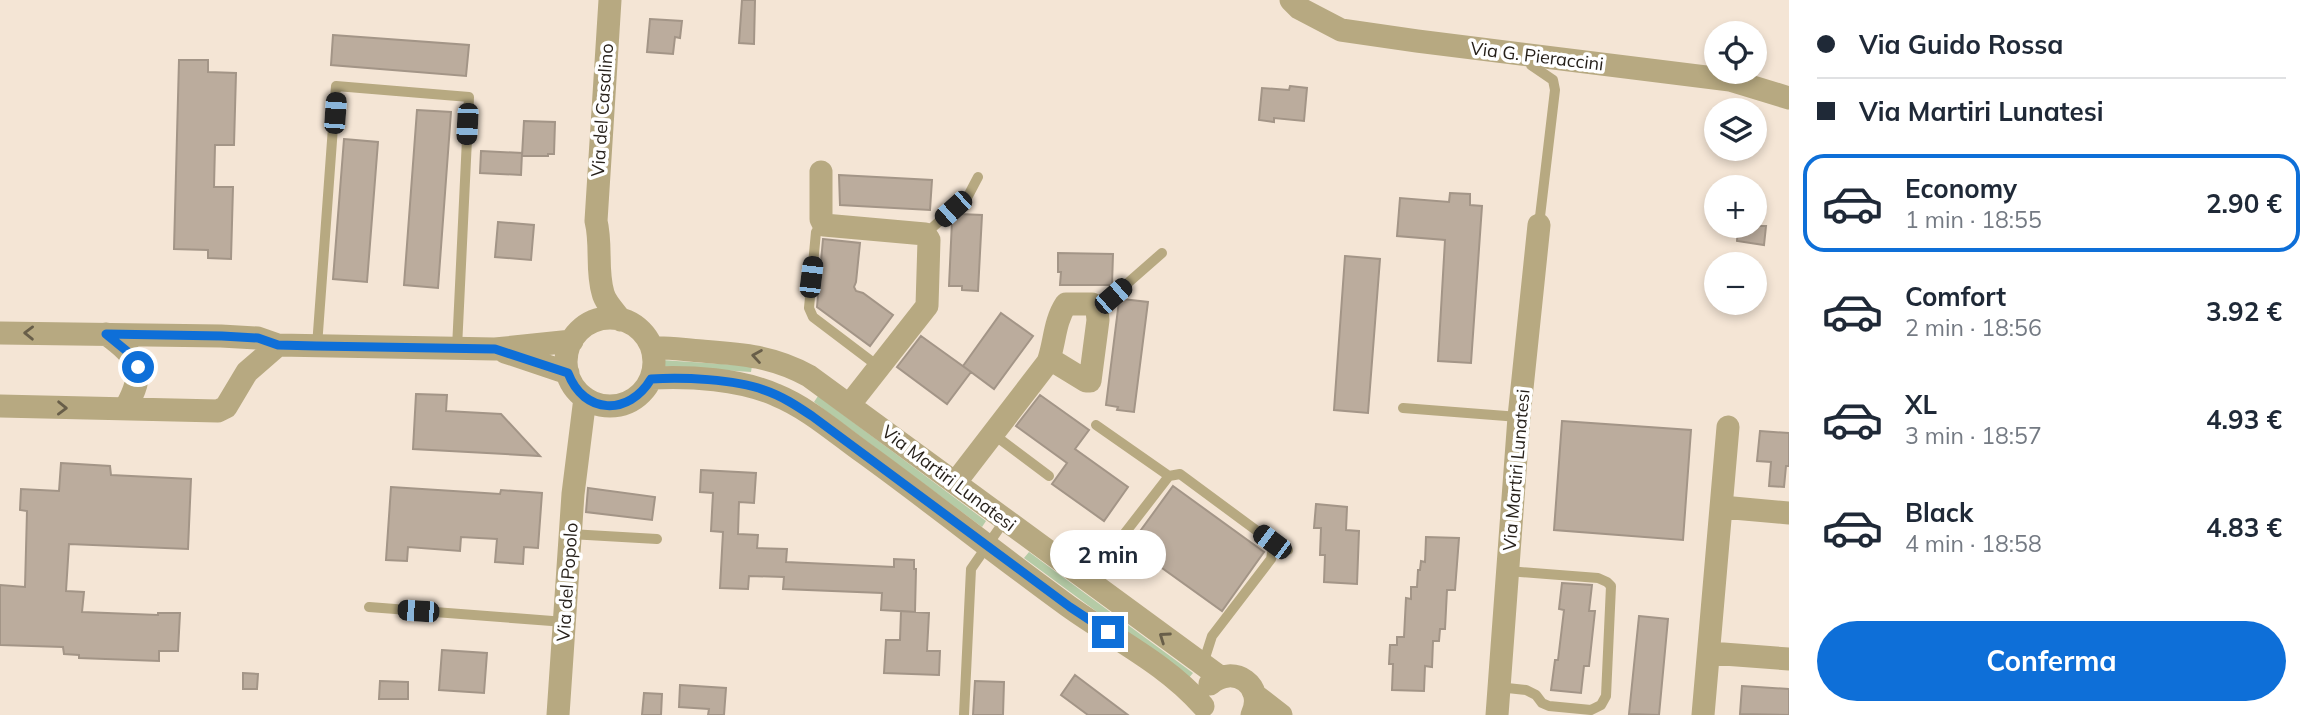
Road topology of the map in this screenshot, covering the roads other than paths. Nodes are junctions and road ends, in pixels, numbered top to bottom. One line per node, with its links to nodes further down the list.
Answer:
1 (610, 0): 7 (street, Via del Casalino)
2 (1291, 0): 3 (street, Via G. Pieraccini)
3 (1531, 56): 4 (street, Via G. Pieraccini); 9 (lane)
4 (1789, 98)
5 (821, 172): 8 (street)
6 (978, 177): 10 (lane)
7 (596, 221): 13 (street, Via del Casalino); 14 (street, Via del Casalino)
8 (823, 222): 10 (street); 24 (lane)
9 (1539, 225): 35 (street, Via Martiri Lunatesi)
10 (925, 234): 24 (street)
11 (1162, 253): 12 (lane)
12 (1097, 310): 23 (street); 23 (street)
13 (621, 320): 14 (street); 21 (street)
14 (594, 322): 17 (street)
15 (0, 333): 16 (street, one-way to 15)
16 (106, 334): 18 (street); 34 (street)
17 (572, 341): 22 (street); 26 (street)
18 (278, 345): 19 (street); 34 (street)
19 (316, 346): 20 (street); 20 (lane)
20 (457, 348): 22 (street)
21 (652, 348): 25 (street, Via Martiri Lunatesi, one-way to 21); 27 (street)
22 (495, 349): 26 (street)
23 (1049, 359): 38 (street)
24 (879, 367): 30 (street)
25 (803, 372): 29 (street); 30 (street, Via Martiri Lunatesi)
26 (568, 373): 28 (street)
27 (651, 379): 29 (street, Via Martiri Lunatesi); 31 (street)
28 (584, 398): 31 (street); 39 (street, Via del Popolo)
29 (786, 399): 48 (street, Via Martiri Lunatesi)
30 (850, 404): 42 (street, Via Martiri Lunatesi)
31 (617, 405): 39 (street, Via del Popolo)
32 (0, 406): 34 (street, one-way to 34)
33 (1403, 408): 35 (lane)
34 (125, 409)
35 (1519, 417): 51 (street, Via Martiri Lunatesi)
36 (1096, 425): 41 (lane)
37 (1728, 427): 43 (street)
38 (993, 434): 40 (lane); 42 (street)
39 (577, 449): 46 (street, Via del Popolo)
40 (1049, 477)
41 (1169, 477): 49 (lane); 52 (lane)
42 (956, 483): 45 (street, Via Martiri Lunatesi)
43 (1722, 508): 44 (street); 55 (street)
44 (1789, 513)
45 (1005, 520): 48 (lane); 52 (street, Via Martiri Lunatesi)
46 (570, 534): 47 (lane); 54 (street, Via del Popolo)
47 (657, 539)
48 (988, 545): 60 (street, Via Martiri Lunatesi); 62 (lane)
49 (1273, 550): 50 (lane); 57 (lane)
50 (1288, 550)
51 (1507, 571): 58 (street, Via Martiri Lunatesi); 58 (lane)
52 (1087, 582): 57 (street, Via Martiri Lunatesi, one-way to 52)
53 (369, 607): 54 (lane)
54 (565, 622): 61 (street, Via del Popolo)
55 (1710, 653): 56 (street); 65 (street)
56 (1789, 659)
57 (1211, 671): 59 (street, Via Martiri Lunatesi); 60 (street, Via Martiri Lunatesi)
58 (1498, 687): 64 (street, Via Martiri Lunatesi)
59 (1253, 705): 63 (street, Via Martiri Lunatesi)
60 (1205, 713)
61 (558, 715)
62 (964, 715)
63 (1281, 715)
64 (1497, 715)
65 (1703, 715)

